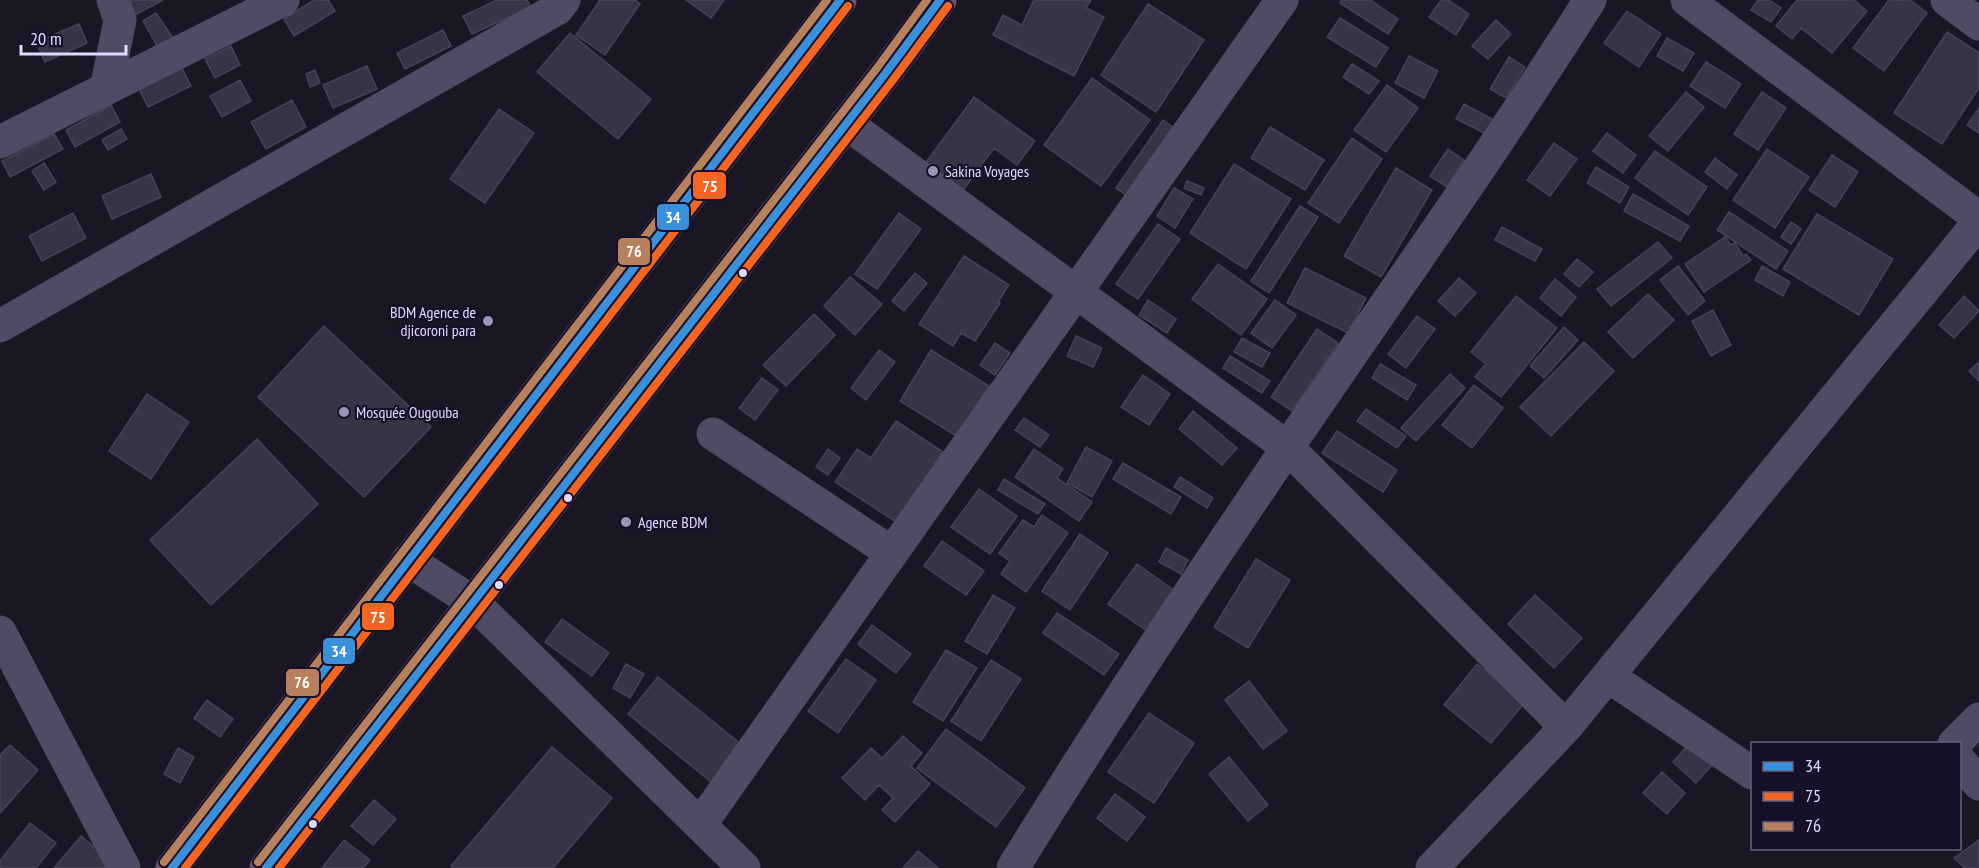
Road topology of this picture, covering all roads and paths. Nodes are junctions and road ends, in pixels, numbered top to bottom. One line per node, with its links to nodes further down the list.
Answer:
1 (113, 0): 11 (street)
2 (564, 0): 16 (street)
3 (840, 0): 20 (highway)
4 (939, 0): 12 (highway)
5 (1282, 0): 15 (street)
6 (1590, 0): 18 (street)
7 (1687, 0): 14 (street)
8 (1947, 0): 10 (street)
9 (280, 1): 11 (street)
10 (1979, 24)
11 (106, 89): 13 (street)
12 (846, 123): 15 (street); 21 (highway)
13 (0, 142)
14 (1979, 220): 23 (street)
15 (1076, 292): 18 (street); 19 (street)
16 (0, 326)
17 (713, 434): 19 (street)
18 (1287, 447): 25 (street); 36 (street)
19 (892, 553): 30 (street)
20 (408, 560): 21 (street); 33 (highway)
21 (473, 603): 30 (street); 34 (highway)
22 (0, 632): 32 (street)
23 (1608, 676): 25 (street); 28 (street)
24 (1979, 719): 26 (street)
25 (1566, 727): 31 (street)
26 (1956, 742)
27 (1961, 763): 29 (street)
28 (1751, 772)
29 (1979, 784)
30 (700, 825): 35 (street)
31 (1444, 864)
32 (124, 868)
33 (172, 868)
34 (266, 868)
35 (744, 868)
36 (1013, 868)

